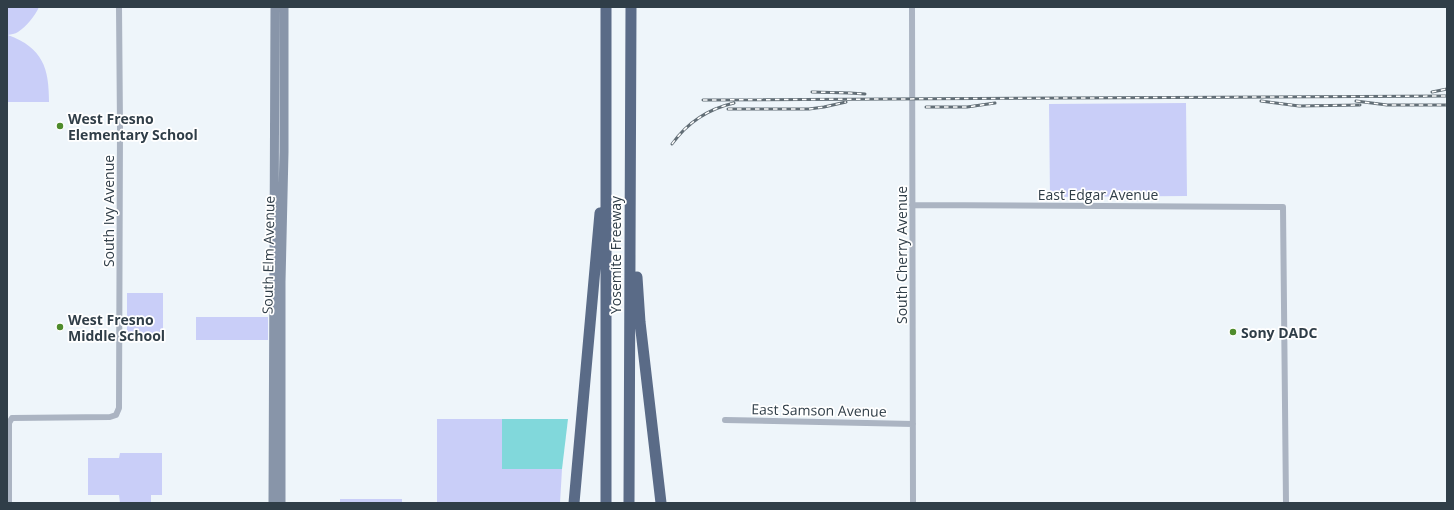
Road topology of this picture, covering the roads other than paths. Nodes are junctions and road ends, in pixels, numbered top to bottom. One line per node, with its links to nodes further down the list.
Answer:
1 (119, 7): 13 (street, South Ivy Avenue)
2 (276, 7): 10 (main road, South Elm Avenue)
3 (284, 7): 10 (main road, South Elm Avenue)
4 (606, 7): 7 (highway, Yosemite Freeway)
5 (630, 7): 8 (highway, Yosemite Freeway)
6 (912, 7): 9 (street, South Cherry Avenue)
7 (606, 161): 17 (highway); 18 (highway, Yosemite Freeway)
8 (631, 191): 19 (highway, Yosemite Freeway); 20 (highway)
9 (912, 205): 12 (street, South Cherry Avenue); 22 (street, East Edgar Avenue)
10 (278, 241): 15 (main road, South Elm Avenue); 16 (main road, South Elm Avenue)
11 (725, 420): 12 (street, East Samson Avenue)
12 (913, 424): 21 (street, South Cherry Avenue)
13 (8, 461): 14 (street)
14 (9, 503)
15 (273, 503)
16 (281, 503)
17 (574, 503)
18 (606, 503)
19 (629, 503)
20 (661, 503)
21 (913, 503)
22 (1286, 503)

